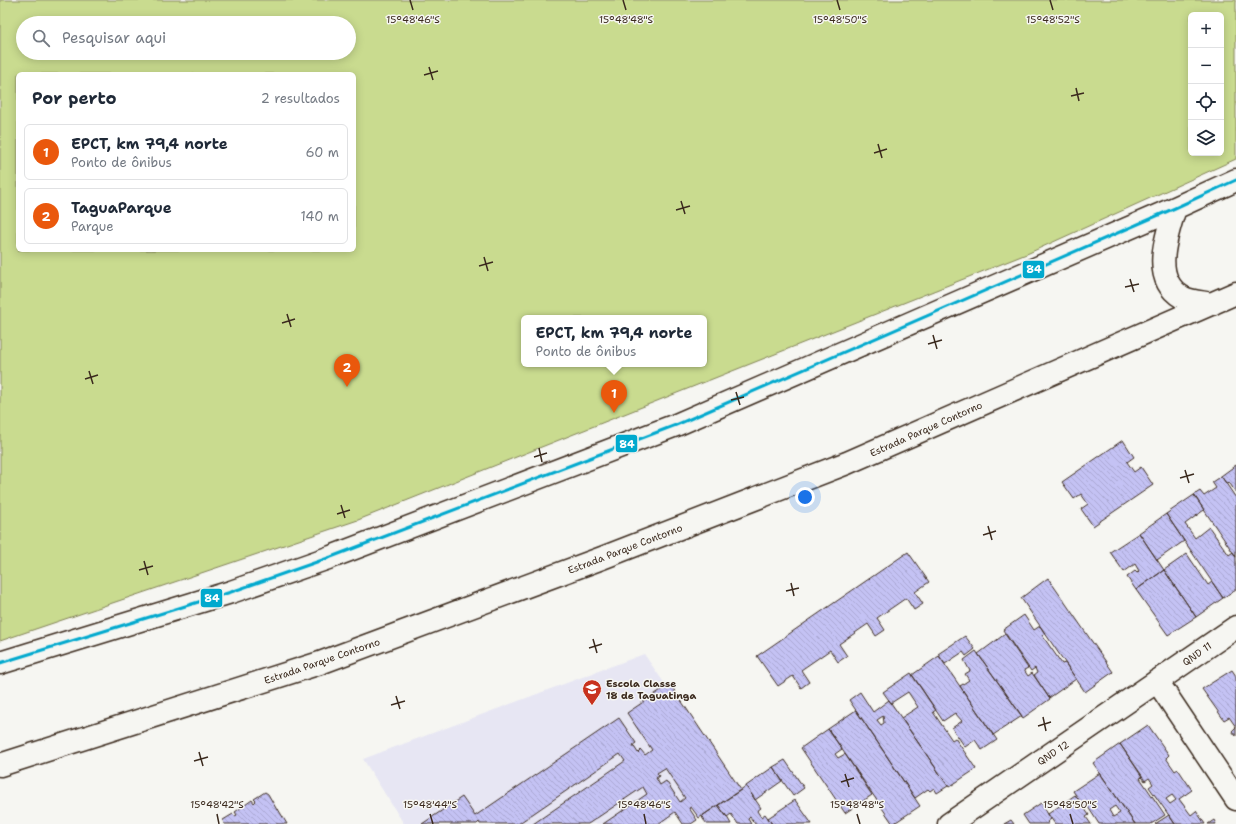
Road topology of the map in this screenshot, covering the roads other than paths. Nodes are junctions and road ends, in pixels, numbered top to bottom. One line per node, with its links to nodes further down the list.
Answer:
1 (1236, 180): 2 (main road)
2 (1175, 208): 4 (main road); 6 (main road)
3 (1236, 293): 4 (main road, Estrada Parque Contorno)
4 (1212, 304): 8 (main road, Estrada Parque Contorno)
5 (1236, 627): 7 (main road, QND 11)
6 (0, 663)
7 (1157, 681): 9 (main road); 10 (main road, QND 12)
8 (0, 766)
9 (1236, 799)
10 (949, 824)

